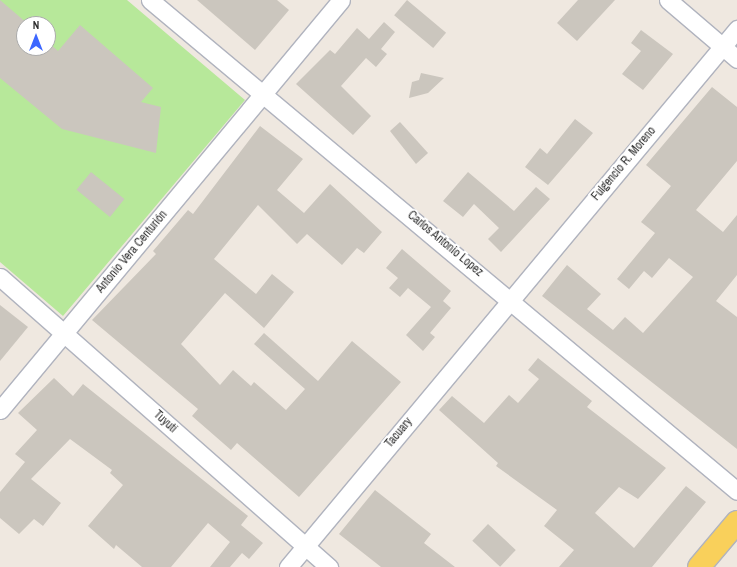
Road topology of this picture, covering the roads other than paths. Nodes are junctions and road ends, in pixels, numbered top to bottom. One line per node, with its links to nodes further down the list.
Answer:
1 (150, 0): 7 (street, Carlos Antonio Lopez)
2 (341, 0): 7 (street, Antonio Vera Centurión)
3 (668, 0): 5 (street)
4 (737, 29): 5 (street, Fulgencio R. Moreno)
5 (722, 46): 6 (street); 9 (street, Fulgencio R. Moreno)
6 (737, 59)
7 (264, 94): 9 (street, Carlos Antonio Lopez); 10 (street, Antonio Vera Centurión)
8 (0, 277): 10 (street, Tuyutí)
9 (510, 298): 12 (street, Carlos Antonio Lopez); 14 (street, Tacuary)
10 (65, 332): 11 (street, Antonio Vera Centurión); 14 (street, Tuyutí)
11 (0, 410)
12 (737, 491)
13 (737, 522): 17 (main road)
14 (305, 547): 15 (street, Tacuary); 16 (street, Tuyutí)
15 (288, 567)
16 (329, 567)
17 (699, 567)

